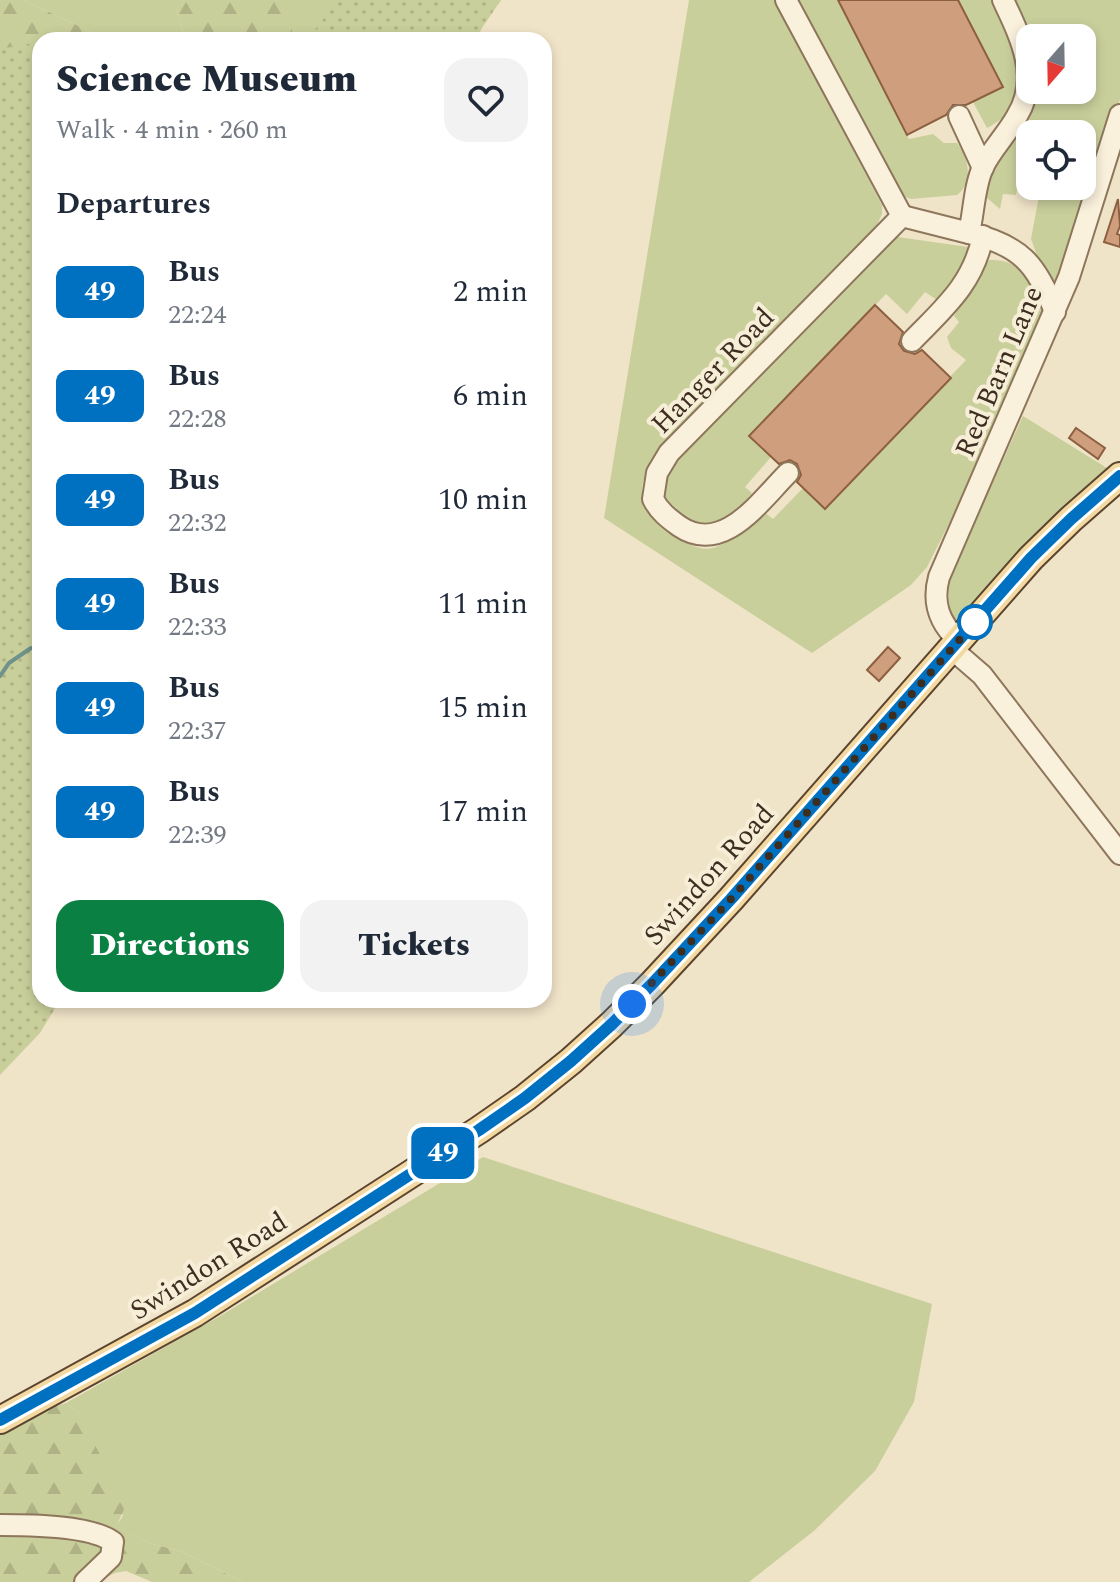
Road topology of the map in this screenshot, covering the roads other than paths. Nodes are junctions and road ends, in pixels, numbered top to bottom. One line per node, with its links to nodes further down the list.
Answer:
1 (786, 0): 6 (street)
2 (1003, 0): 5 (street)
3 (1120, 115): 8 (street, Red Barn Lane)
4 (959, 116): 5 (street)
5 (983, 168): 7 (street)
6 (902, 216): 7 (street); 10 (street, Hanger Road)
7 (976, 235): 8 (street); 9 (street)
8 (1055, 312): 12 (street, Red Barn Lane)
9 (912, 341)
10 (788, 473)
11 (1120, 476): 12 (main road, Swindon Road)
12 (955, 645): 13 (street, Red Barn Lane); 14 (main road, Swindon Road)
13 (1120, 854)
14 (0, 1420)
15 (0, 1525): 16 (street)
16 (85, 1582)

